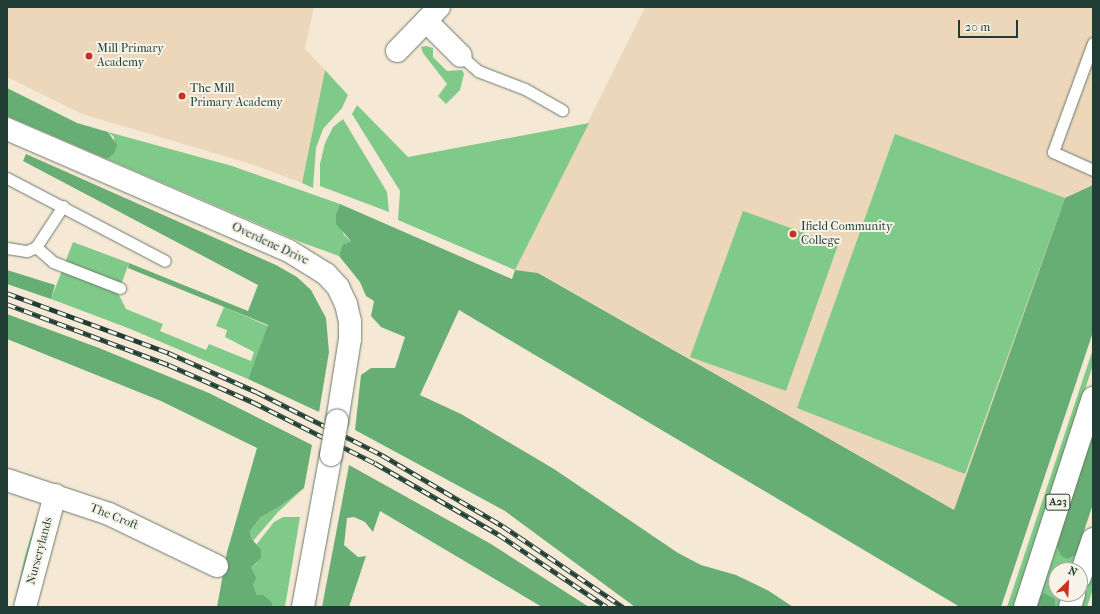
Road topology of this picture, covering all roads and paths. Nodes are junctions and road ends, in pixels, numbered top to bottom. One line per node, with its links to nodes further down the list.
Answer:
1 (433, 14): 3 (street); 4 (street)
2 (1093, 43): 7 (lane)
3 (397, 51)
4 (461, 56): 5 (lane)
5 (562, 110)
6 (7, 129): 21 (street, Overdene Drive, bridge)
7 (1093, 170)
8 (7, 178): 9 (lane)
9 (63, 206): 10 (lane); 12 (lane)
10 (36, 247): 11 (lane); 13 (lane)
11 (7, 248)
12 (165, 261)
13 (120, 288)
14 (1093, 398): 22 (street, A23)
15 (7, 480): 16 (street, The Croft)
16 (55, 494): 19 (street, The Croft); 20 (street, Nurserylands)
17 (1093, 538): 18 (street)
18 (1085, 562)
19 (217, 566)
20 (25, 607)
21 (303, 607)
22 (1024, 607)

